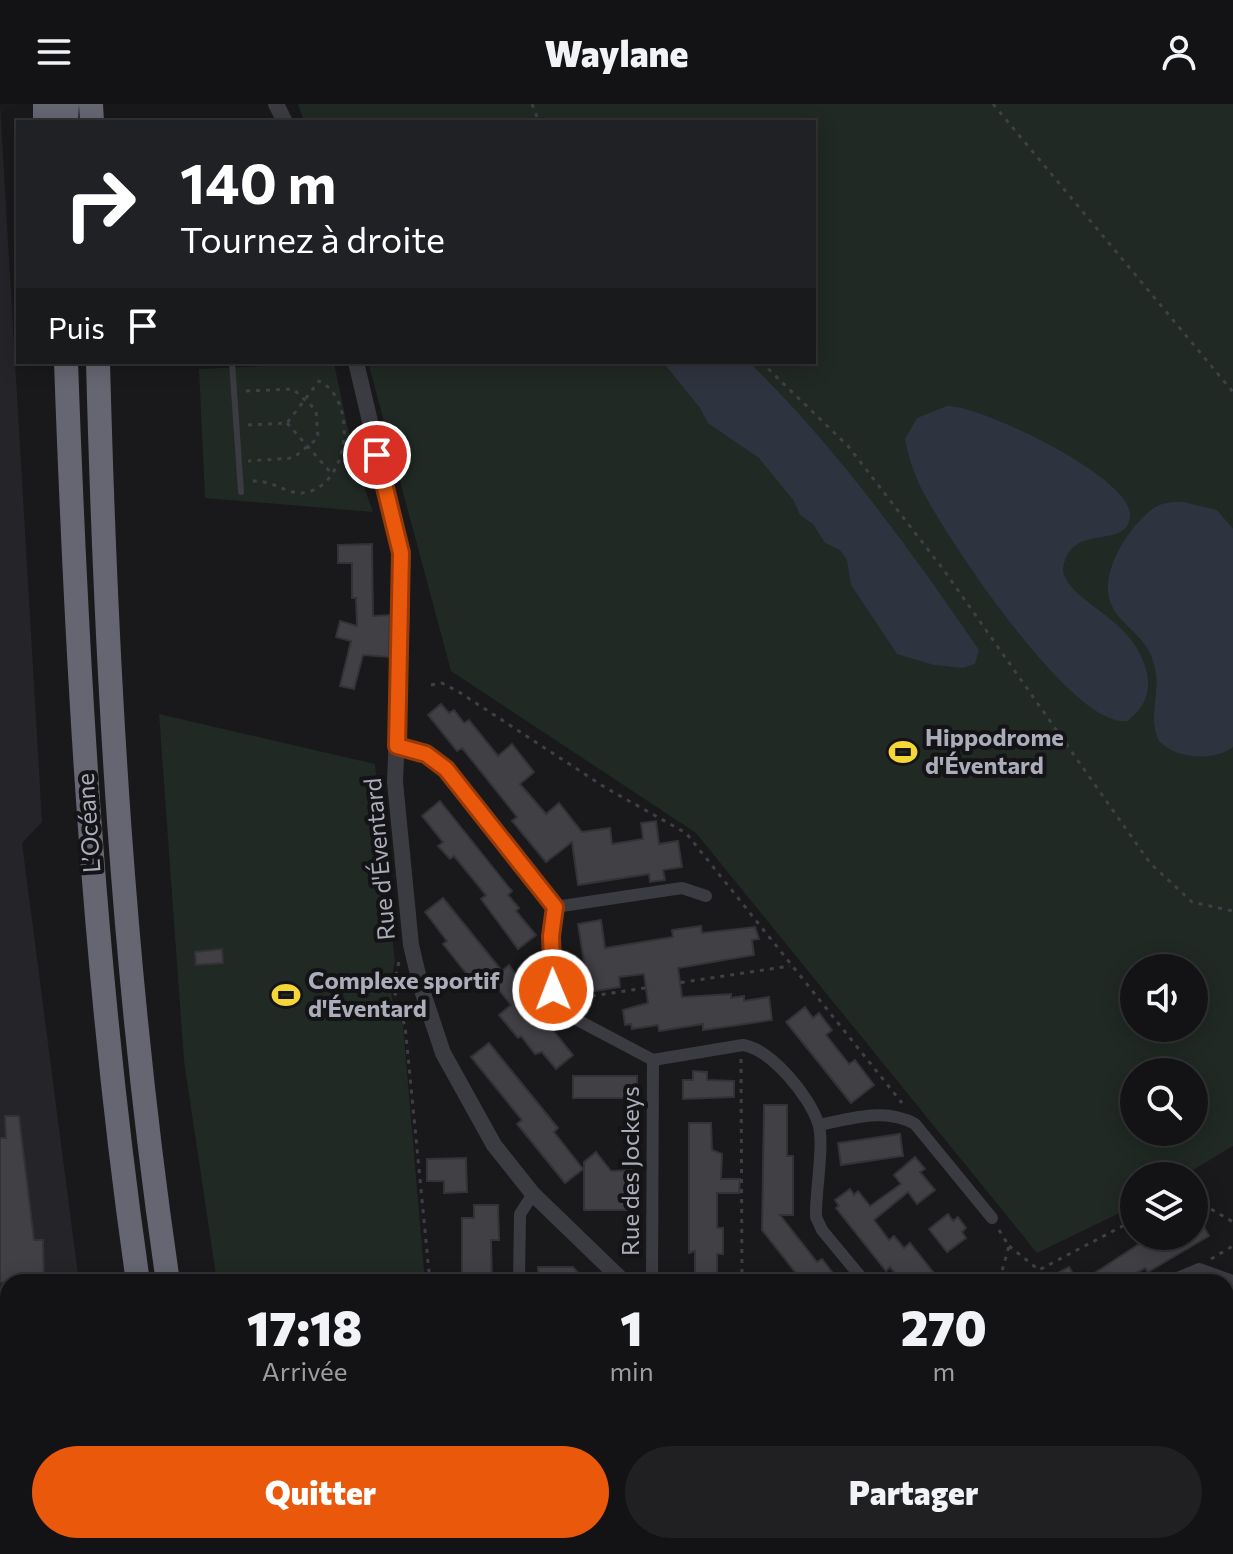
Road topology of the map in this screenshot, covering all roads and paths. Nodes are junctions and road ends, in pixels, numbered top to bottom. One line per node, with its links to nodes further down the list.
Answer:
1 (993, 104): 8 (path)
2 (66, 364): 39 (highway, L’Océane)
3 (98, 364): 40 (highway, L’Océane)
4 (232, 364): 7 (lane)
5 (356, 364): 18 (street, Rue d'Éventard)
6 (763, 364): 23 (path)
7 (234, 391): 9 (path); 11 (lane)
8 (1233, 392)
9 (305, 400): 10 (path); 12 (path); 14 (path)
10 (287, 423): 11 (path); 12 (path)
11 (236, 425): 13 (lane)
12 (308, 447): 13 (path); 14 (path)
13 (239, 462): 15 (lane)
14 (332, 474): 15 (path)
15 (240, 481): 16 (lane)
16 (241, 492)
17 (431, 685): 19 (path)
18 (397, 746): 22 (street); 31 (street, Rue d'Éventard)
19 (726, 883): 20 (path); 25 (path)
20 (721, 888)
21 (706, 896): 22 (street)
22 (555, 907): 28 (street)
23 (1233, 911)
24 (398, 951): 41 (path)
25 (790, 966): 26 (path); 29 (path)
26 (565, 1001)
27 (741, 1052): 45 (path)
28 (653, 1060): 30 (street); 44 (street, Rue des Jockeys)
29 (903, 1107)
30 (819, 1125): 33 (street); 46 (street)
31 (533, 1194): 42 (street); 43 (street, Rue d'Éventard)
32 (1208, 1207): 34 (path)
33 (992, 1218): 36 (path)
34 (1233, 1222)
35 (1120, 1227): 36 (path)
36 (1009, 1246): 47 (path)
37 (1233, 1246): 38 (path)
38 (1199, 1269): 48 (street); 49 (street)
39 (137, 1274)
40 (167, 1274)
41 (429, 1274)
42 (519, 1274)
43 (616, 1274)
44 (652, 1274)
45 (742, 1274)
46 (858, 1274)
47 (1001, 1274)
48 (1187, 1274)
49 (1213, 1274)

